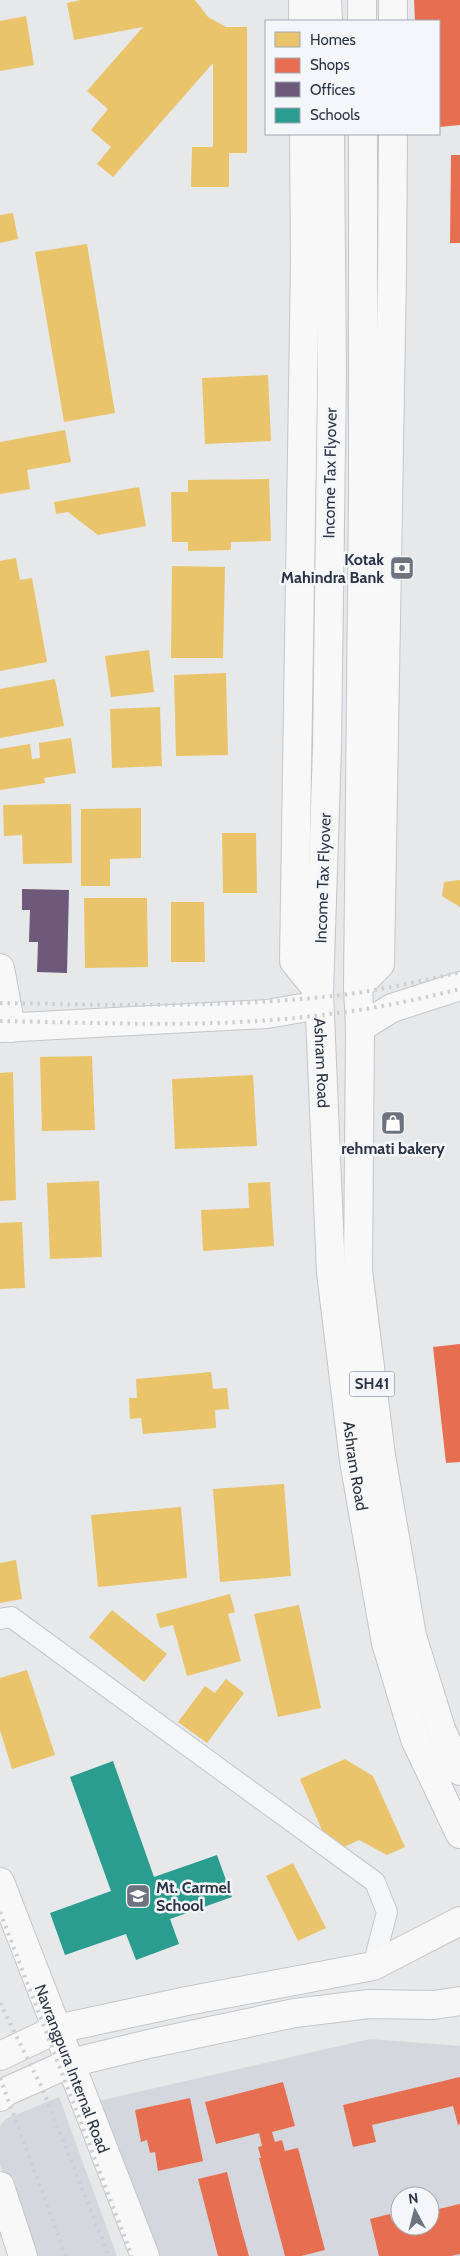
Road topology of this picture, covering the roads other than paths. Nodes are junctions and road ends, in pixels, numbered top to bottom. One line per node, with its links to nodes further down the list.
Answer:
1 (302, 0): 5 (main road)
2 (328, 0): 6 (main road)
3 (362, 0): 7 (main road)
4 (392, 0): 8 (main road)
5 (303, 20)
6 (328, 20)
7 (362, 20)
8 (393, 20)
9 (304, 135): 16 (main road)
10 (330, 135): 16 (main road, Income Tax Flyover)
11 (363, 135): 15 (main road, Income Tax Flyover / SH41)
12 (393, 135): 15 (main road)
13 (0, 968): 17 (main road)
14 (460, 986): 18 (main road)
15 (358, 987): 18 (main road, Ashram Road / SH41)
16 (319, 998): 17 (main road); 21 (main road, Ashram Road)
17 (5, 1028)
18 (360, 1028): 20 (main road, Ashram Road / SH41)
19 (0, 1619): 24 (street)
20 (460, 1771)
21 (460, 1834)
22 (0, 1882): 26 (main road, Navrangpura Internal Road)
23 (460, 1921): 24 (main road)
24 (373, 1966): 26 (main road)
25 (460, 2001): 28 (main road)
26 (57, 2029): 27 (main road); 28 (main road, Navrangpura Internal Road)
27 (0, 2056)
28 (70, 2063): 29 (main road); 32 (main road, Navrangpura Internal Road)
29 (0, 2097)
30 (0, 2186): 31 (main road)
31 (23, 2256)
32 (145, 2256)

